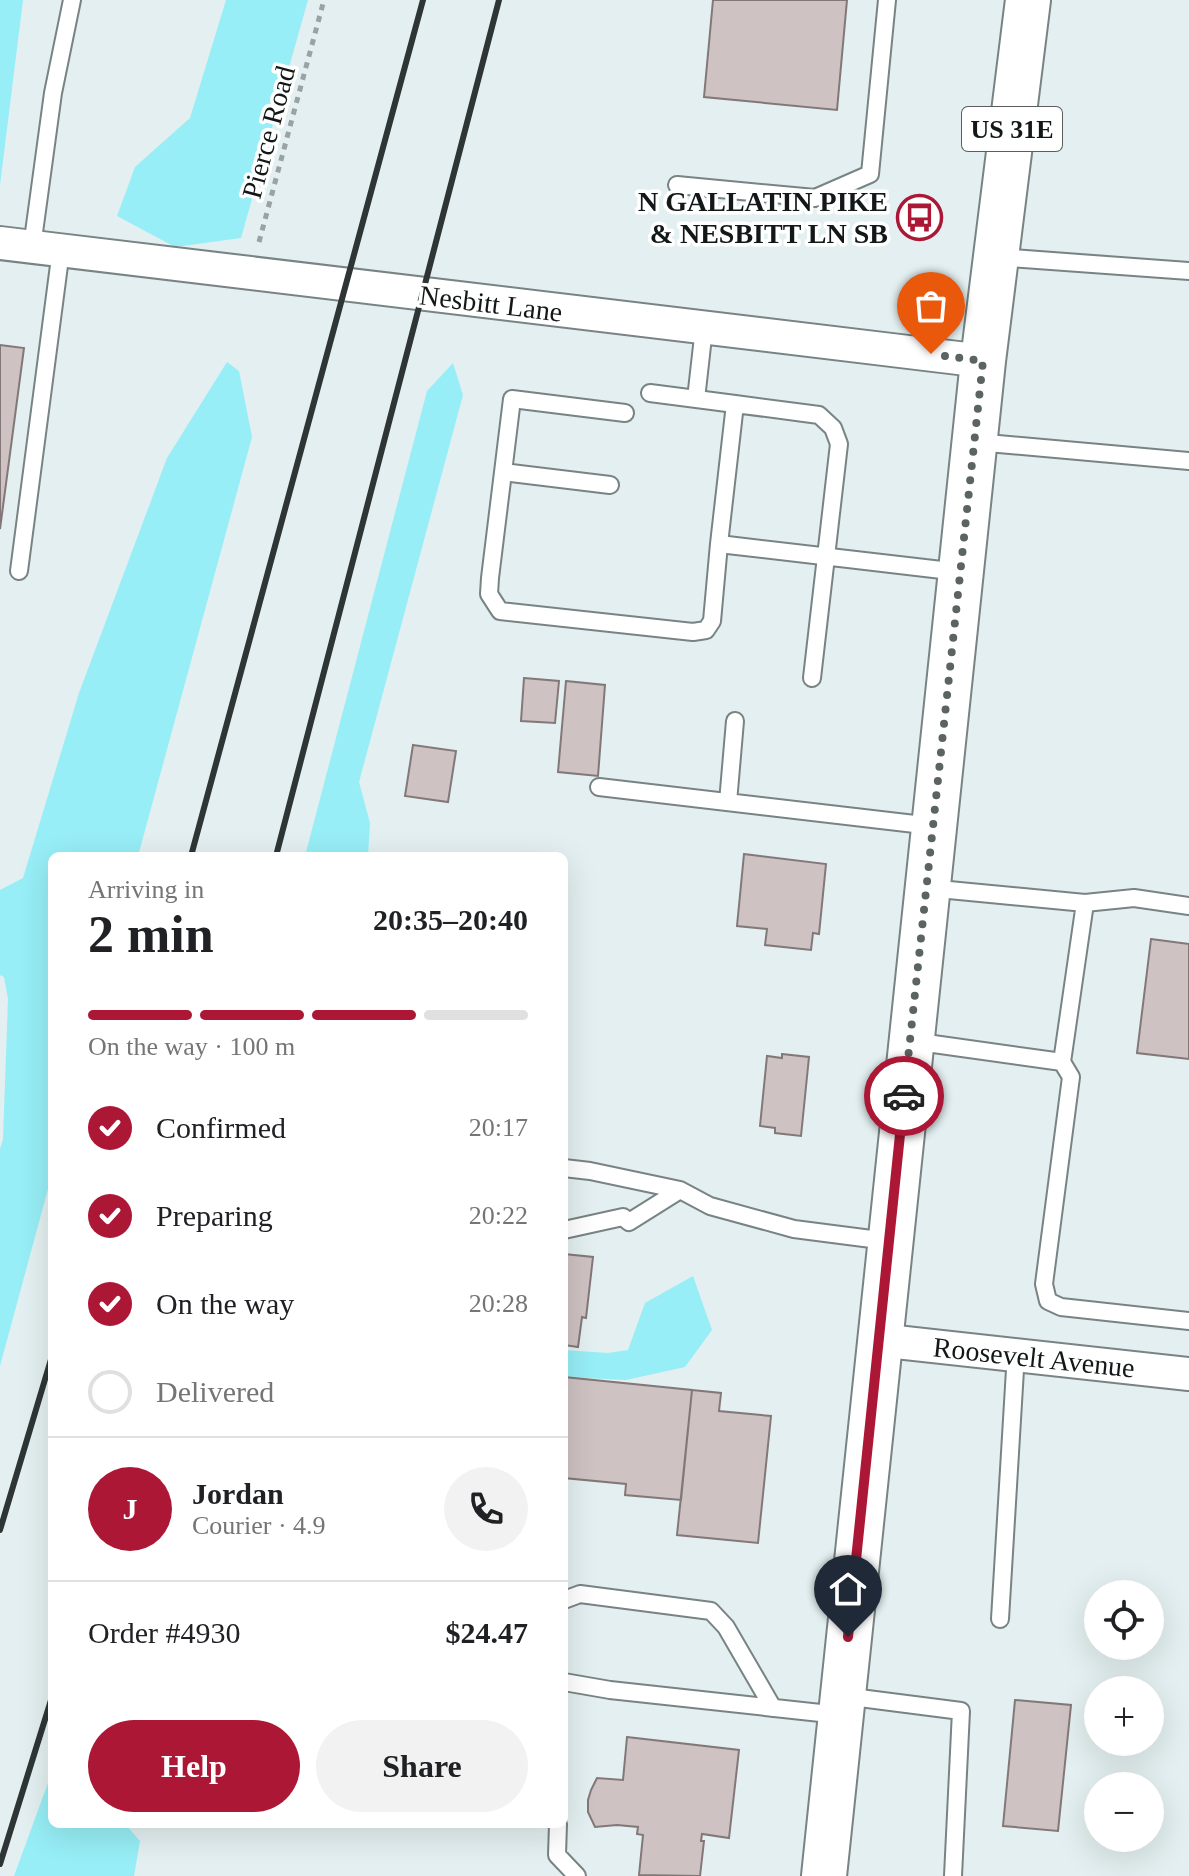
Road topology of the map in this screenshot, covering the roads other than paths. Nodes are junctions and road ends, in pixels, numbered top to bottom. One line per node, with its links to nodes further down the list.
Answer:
1 (72, 0): 6 (lane)
2 (887, 0): 4 (lane)
3 (1028, 0): 7 (main road, US 31E)
4 (677, 185)
5 (0, 243): 6 (street, Nesbitt Lane)
6 (46, 248): 9 (street, Nesbitt Lane); 21 (lane)
7 (996, 257): 8 (lane); 10 (main road, US 31E)
8 (1189, 271)
9 (704, 328): 10 (street, Nesbitt Lane); 12 (lane)
10 (983, 361): 15 (main road, US 31E)
11 (650, 393): 12 (lane)
12 (696, 399): 13 (lane)
13 (735, 404): 19 (lane); 20 (lane)
14 (625, 413): 17 (lane)
15 (974, 442): 16 (lane); 22 (main road, US 31E)
16 (1189, 461)
17 (503, 472): 18 (lane); 19 (lane)
18 (610, 485)
19 (719, 544): 20 (lane)
20 (825, 556): 22 (lane); 23 (lane)
21 (19, 571)
22 (960, 572): 27 (main road, US 31E)
23 (812, 678)
24 (735, 721): 26 (lane)
25 (599, 787): 26 (lane)
26 (728, 802): 27 (lane)
27 (933, 826): 28 (main road, US 31E)
28 (927, 888): 29 (lane); 31 (main road, US 31E)
29 (1085, 903): 30 (lane); 32 (lane)
30 (1189, 906)
31 (910, 1040): 32 (lane); 36 (main road, US 31E)
32 (1062, 1062): 37 (lane)
33 (568, 1168): 34 (lane)
34 (680, 1190): 35 (lane); 36 (lane)
35 (568, 1229)
36 (889, 1242): 38 (main road, US 31E)
37 (1189, 1321)
38 (878, 1340): 39 (street, Roosevelt Avenue); 44 (main road, US 31E)
39 (1016, 1353): 40 (street, Roosevelt Avenue); 42 (lane)
40 (1189, 1374)
41 (568, 1598): 45 (lane)
42 (1000, 1619)
43 (568, 1683): 45 (lane)
44 (841, 1706): 45 (lane); 47 (main road, US 31E); 49 (lane)
45 (773, 1708)
46 (558, 1828): 48 (lane)
47 (833, 1875)
48 (577, 1876)
49 (953, 1876)

